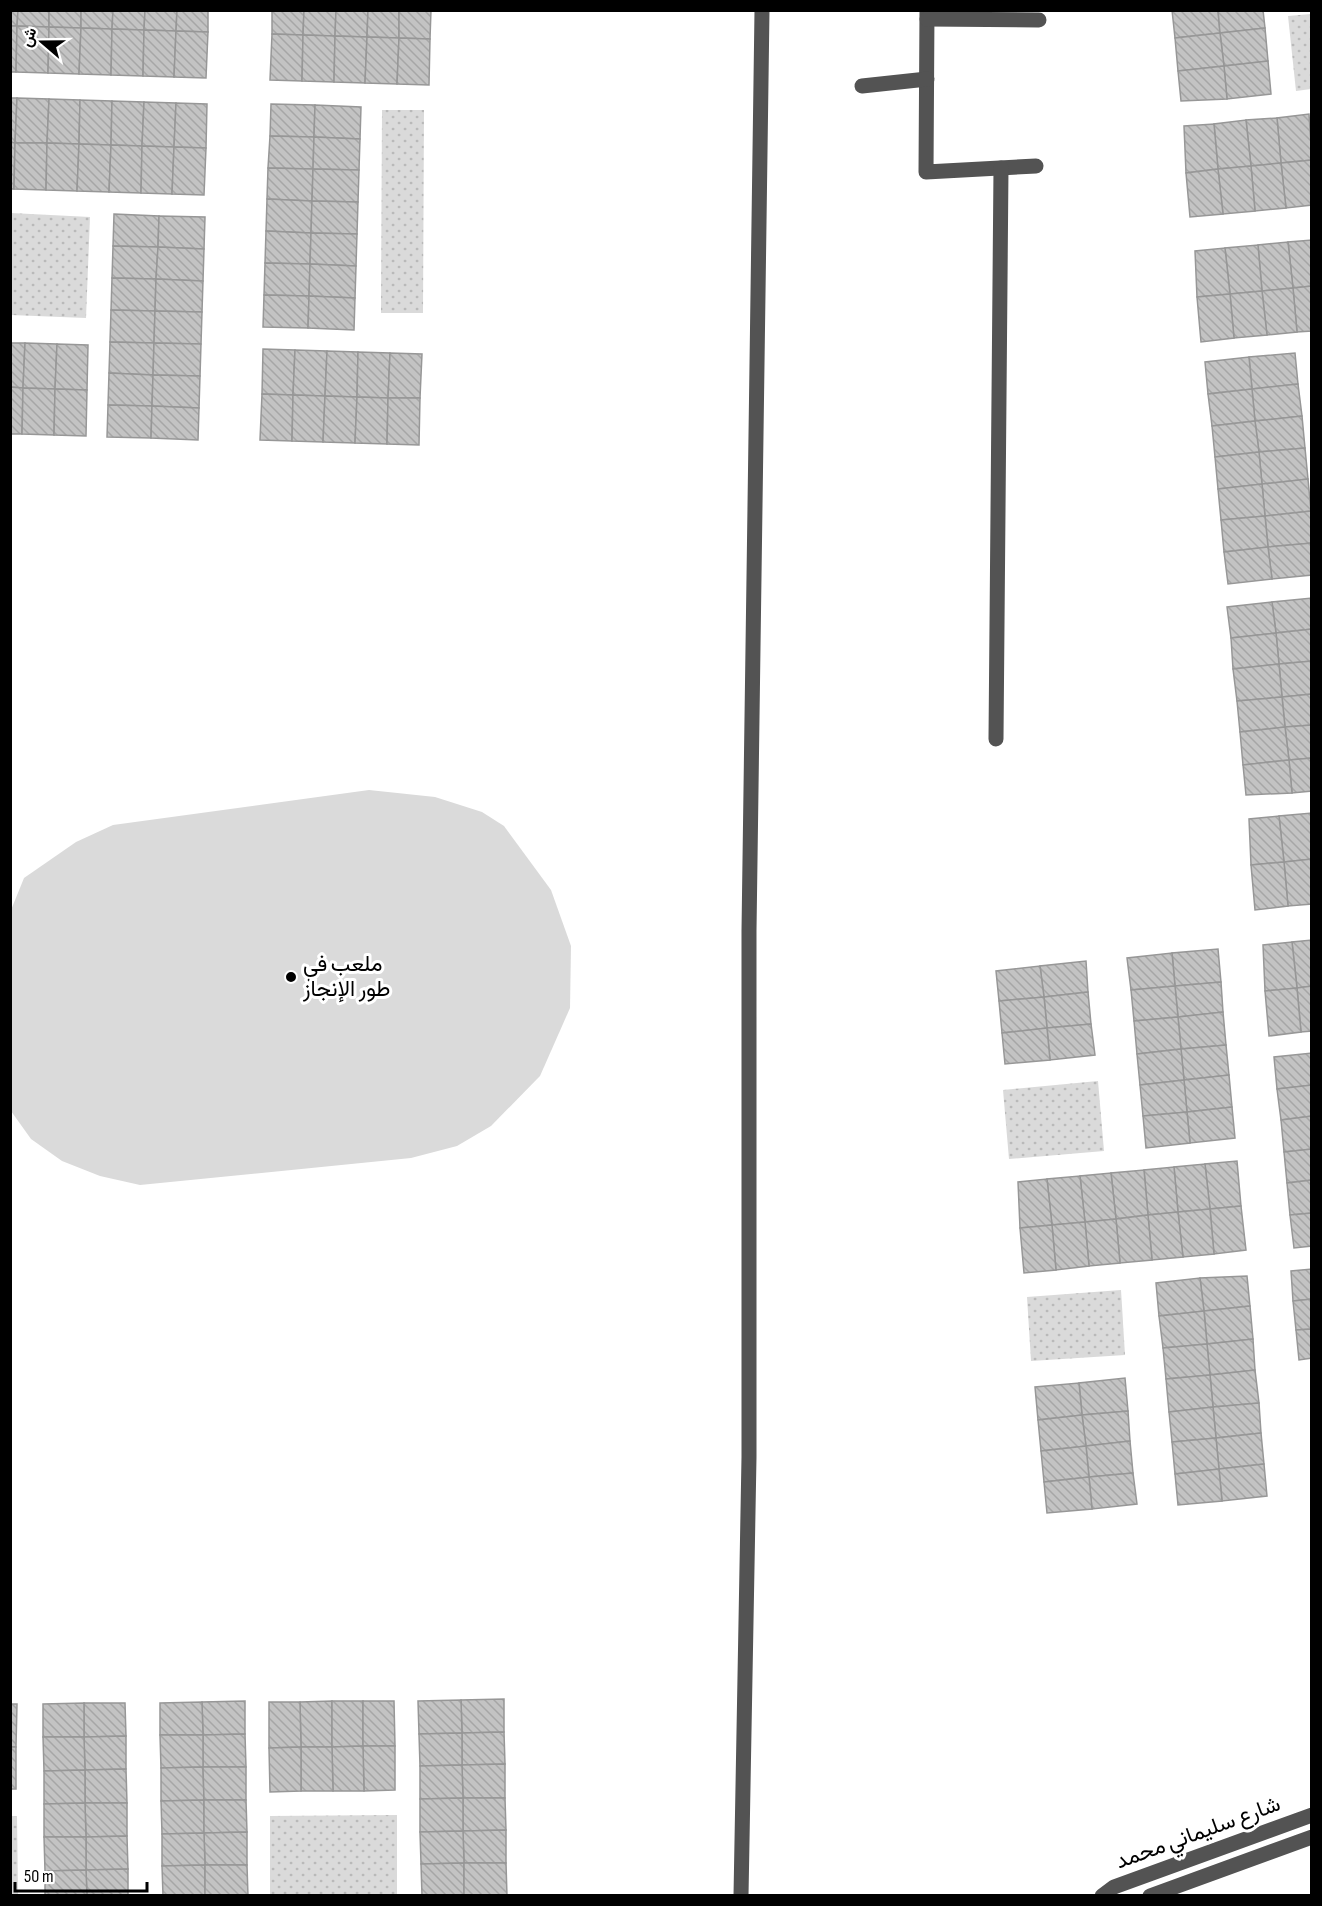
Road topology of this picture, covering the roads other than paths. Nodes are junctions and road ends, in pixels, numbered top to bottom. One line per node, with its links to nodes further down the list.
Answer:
1 (762, 10): 11 (street)
2 (927, 15): 3 (street); 4 (street)
3 (1039, 20)
4 (927, 79): 5 (street); 7 (street)
5 (862, 86)
6 (1036, 166): 7 (street)
7 (1002, 168): 8 (street)
8 (996, 739)
9 (1311, 1815): 12 (street, شارع سليماني محمد)
10 (1311, 1837): 13 (street, شارع سليماني محمد)
11 (741, 1896)
12 (1102, 1896)
13 (1150, 1896)

